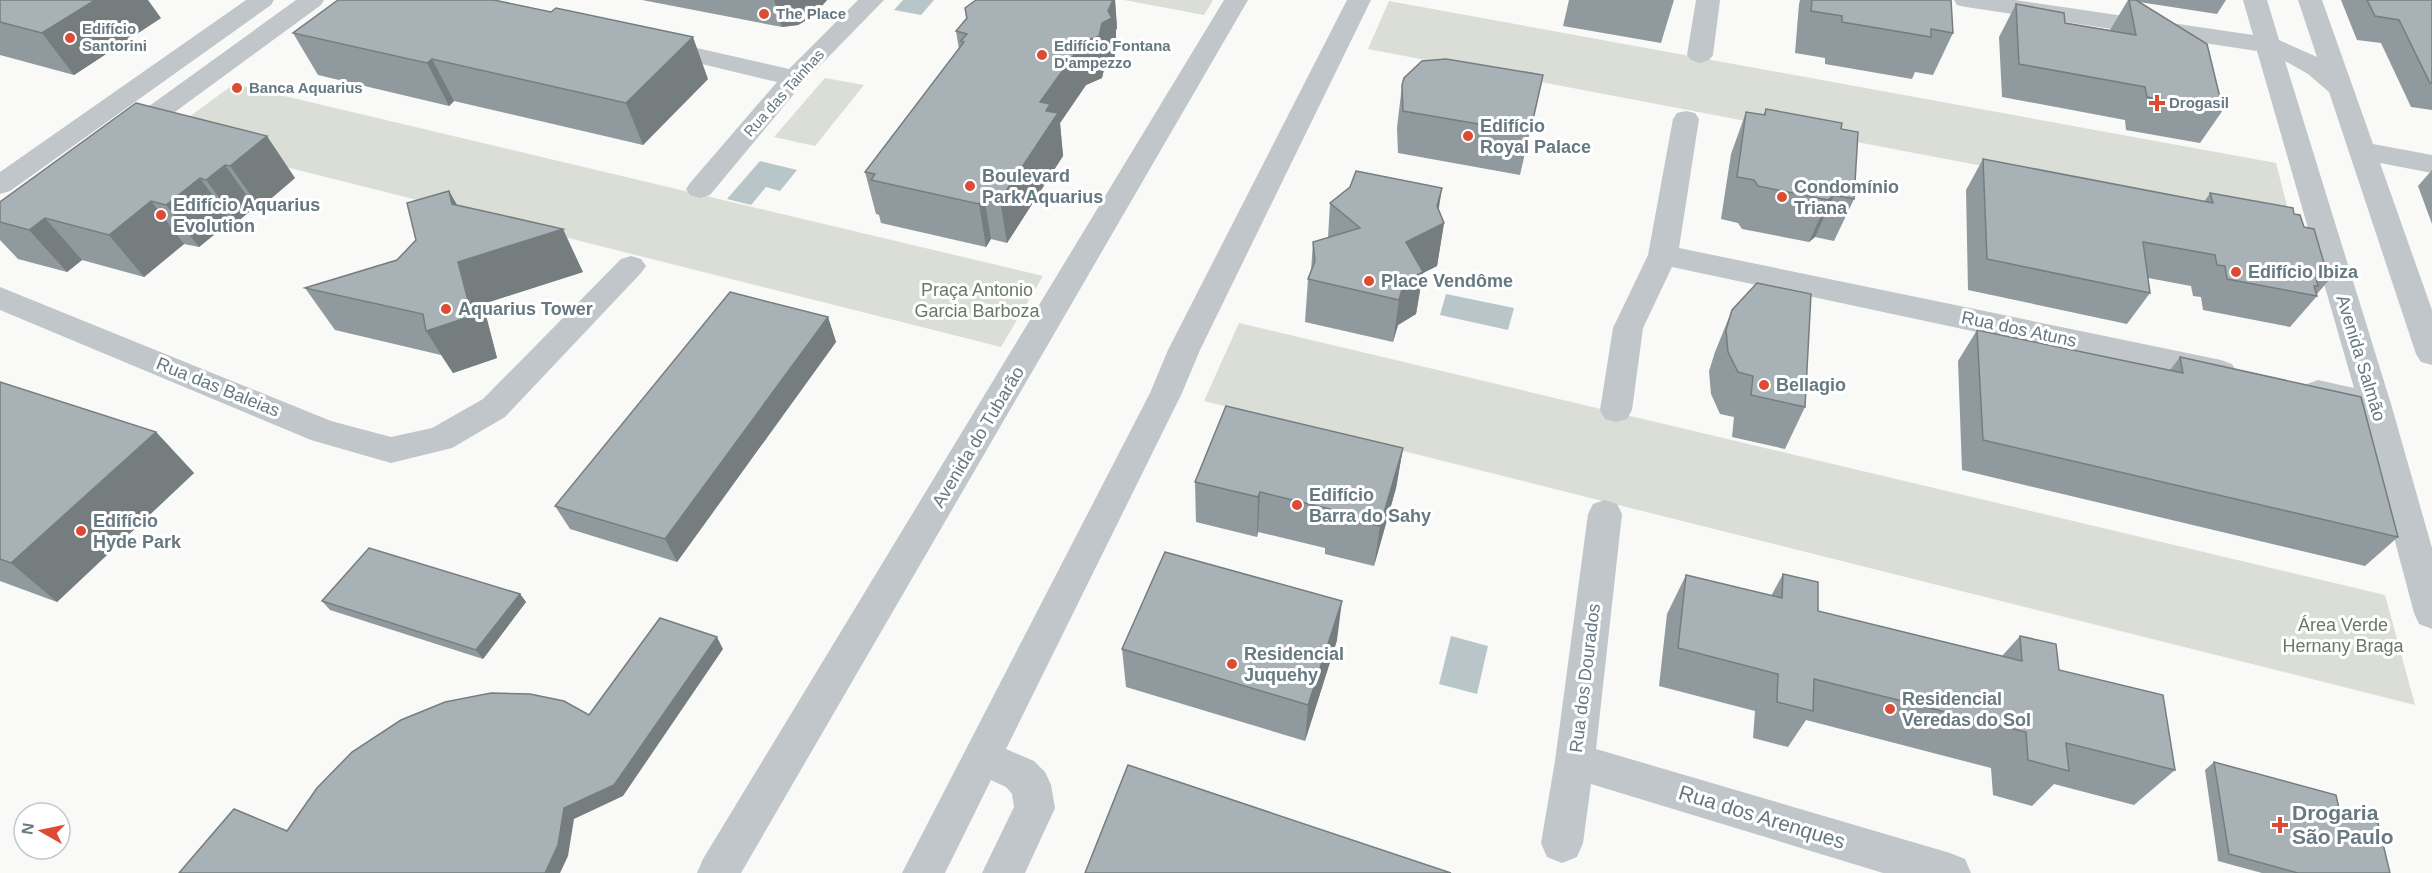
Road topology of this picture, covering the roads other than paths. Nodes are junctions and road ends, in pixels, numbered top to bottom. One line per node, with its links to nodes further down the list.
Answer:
1 (262, 0): 21 (street)
2 (270, 0): 11 (street)
3 (872, 0): 15 (street, Rua das Tainhas)
4 (1236, 0): 37 (street, Avenida do Tubarão)
5 (1359, 0): 34 (street)
6 (1708, 0): 14 (street)
7 (1966, 0): 10 (street)
8 (2255, 0): 13 (street, Avenida Salmão)
9 (2310, 0): 16 (street)
10 (2003, 3): 13 (street)
11 (304, 6): 19 (street)
12 (635, 41): 15 (street)
13 (2270, 45): 16 (street); 30 (street, Avenida Salmão)
14 (1700, 56)
15 (794, 78): 22 (street, Rua das Tainhas)
16 (2341, 90): 18 (street)
17 (1686, 119): 24 (street)
18 (2363, 151): 20 (street); 27 (street)
19 (102, 153)
20 (2432, 164)
21 (3, 183): 23 (street)
22 (700, 189)
23 (36, 190)
24 (1663, 255): 28 (street, Rua dos Atuns); 31 (street)
25 (631, 266): 26 (street, Rua das Baleias)
26 (0, 298)
27 (2432, 354)
28 (2247, 377)
29 (2294, 387): 30 (street)
30 (2375, 404): 33 (street, Avenida Salmão)
31 (1616, 410)
32 (1605, 514): 35 (street, Rua dos Dourados)
33 (2431, 603)
34 (981, 757): 38 (street); 39 (street)
35 (1575, 761): 36 (street, Rua dos Dourados); 40 (street, Rua dos Arenques)
36 (1562, 843)
37 (718, 873)
38 (922, 873)
39 (1003, 873)
40 (1950, 873)

